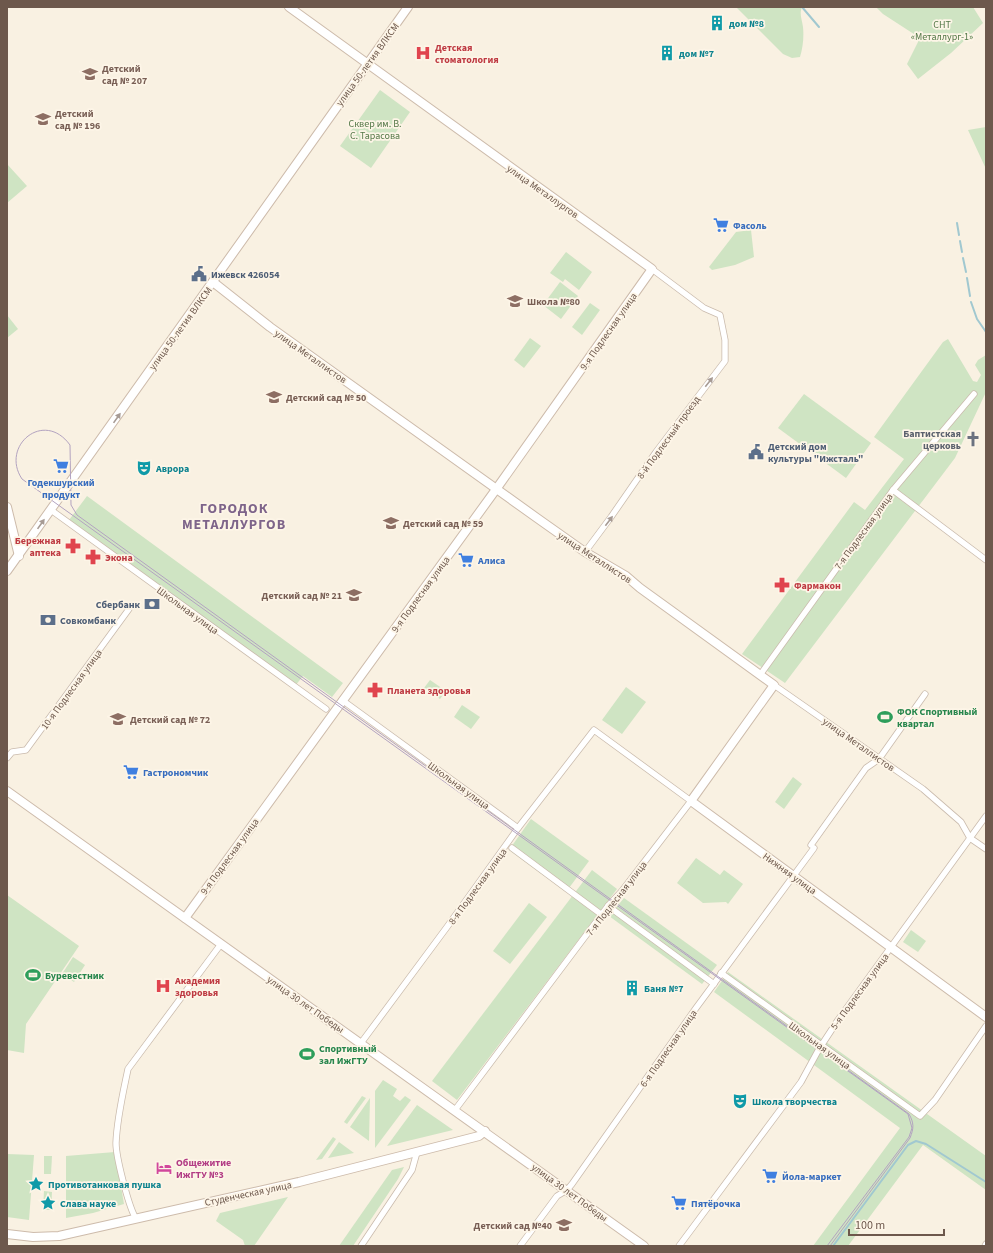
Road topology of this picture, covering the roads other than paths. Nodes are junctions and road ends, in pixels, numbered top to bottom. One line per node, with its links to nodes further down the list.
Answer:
1 (289, 7): 3 (street, улица Металлургов)
2 (408, 7): 3 (street, улица 50-летия ВЛКСМ)
3 (367, 63): 4 (street, улица Металлургов); 5 (street, улица 50-летия ВЛКСМ)
4 (652, 269): 6 (street, улица Металлургов); 8 (street, 9-я Подлесная улица)
5 (212, 282): 8 (street, улица Металлистов); 11 (street, улица 50-летия ВЛКСМ, one-way to 5)
6 (720, 315): 12 (street, 8-й Подлесный проезд, one-way to 6)
7 (974, 394): 9 (street, 7-я Подлесная улица)
8 (497, 488): 12 (street, улица Металлистов); 20 (street, 9-я Подлесная улица)
9 (893, 490): 14 (street); 17 (street, 7-я Подлесная улица)
10 (7, 507): 13 (street)
11 (51, 510): 13 (street, улица 50-летия ВЛКСМ, one-way to 11); 21 (street, Школьная улица)
12 (585, 552): 17 (street, улица Металлистов)
13 (19, 556): 15 (street, улица 50-летия ВЛКСМ)
14 (986, 560)
15 (7, 571)
16 (129, 609): 23 (street, 10-я Подлесная улица)
17 (760, 675): 18 (street, улица Металлистов)
18 (774, 685): 24 (street, улица Металлистов); 26 (street, 7-я Подлесная улица)
19 (925, 694): 24 (street, 6-я Подлесная улица)
20 (342, 700): 28 (street, Школьная улица); 35 (street, 9-я Подлесная улица)
21 (326, 709)
22 (594, 730): 26 (street, Нижняя улица); 28 (street, 8-я Подлесная улица)
23 (7, 758)
24 (879, 759): 29 (street, улица Металлистов); 32 (street, 6-я Подлесная улица)
25 (7, 791): 35 (street, улица 30 лет Победы)
26 (691, 801): 32 (street, Нижняя улица); 33 (street, 7-я Подлесная улица)
27 (986, 816): 29 (street, 5-я Подлесная улица)
28 (518, 828): 42 (street, 8-я Подлесная улица)
29 (970, 838): 31 (street); 37 (street, 5-я Подлесная улица)
30 (512, 848): 34 (street)
31 (986, 849)
32 (793, 876): 37 (street, Нижняя улица); 38 (street, 6-я Подлесная улица)
33 (608, 906): 34 (street, 7-я Подлесная улица); 39 (street)
34 (602, 915): 44 (street, 7-я Подлесная улица)
35 (185, 918): 36 (street, улица 30 лет Победы)
36 (221, 944): 42 (street, улица 30 лет Победы); 48 (street)
37 (891, 948): 40 (street, Нижняя улица); 43 (street, 5-я Подлесная улица)
38 (721, 974): 39 (street, 6-я Подлесная улица); 43 (street, Школьная улица)
39 (714, 984): 47 (street, 6-я Подлесная улица)
40 (986, 1017)
41 (986, 1026): 43 (street, Школьная улица)
42 (361, 1043): 44 (street, улица 30 лет Победы)
43 (821, 1045): 53 (street, 5-я Подлесная улица)
44 (455, 1110): 45 (street, улица 30 лет Победы)
45 (485, 1131): 46 (street, Студенческая улица); 47 (street, улица 30 лет Победы)
46 (417, 1152): 48 (street, Студенческая улица); 50 (street)
47 (567, 1190): 51 (street, 6-я Подлесная улица); 52 (street, улица 30 лет Победы)
48 (135, 1218): 49 (street, Студенческая улица)
49 (7, 1234)
50 (361, 1246)
51 (520, 1246)
52 (644, 1246)
53 (679, 1246)

